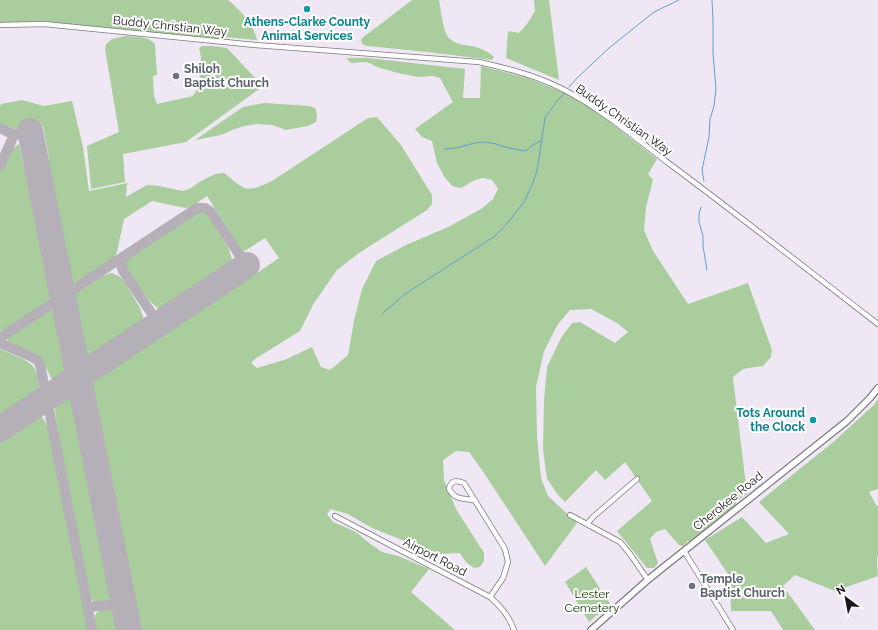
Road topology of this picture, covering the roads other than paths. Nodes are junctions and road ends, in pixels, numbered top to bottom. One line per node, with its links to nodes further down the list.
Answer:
1 (0, 25): 2 (street, Buddy Christian Way)
2 (878, 324)
3 (878, 388): 9 (main road, Cherokee Road)
4 (637, 479): 8 (street)
5 (475, 500): 5 (street); 11 (street)
6 (570, 515): 8 (street)
7 (335, 516): 11 (street, Airport Road)
8 (587, 524): 10 (street)
9 (684, 551): 10 (main road, Cherokee Road); 14 (street)
10 (648, 580): 13 (main road, Cherokee Road)
11 (490, 597): 12 (street, Airport Road)
12 (514, 630)
13 (591, 630)
14 (733, 630)

